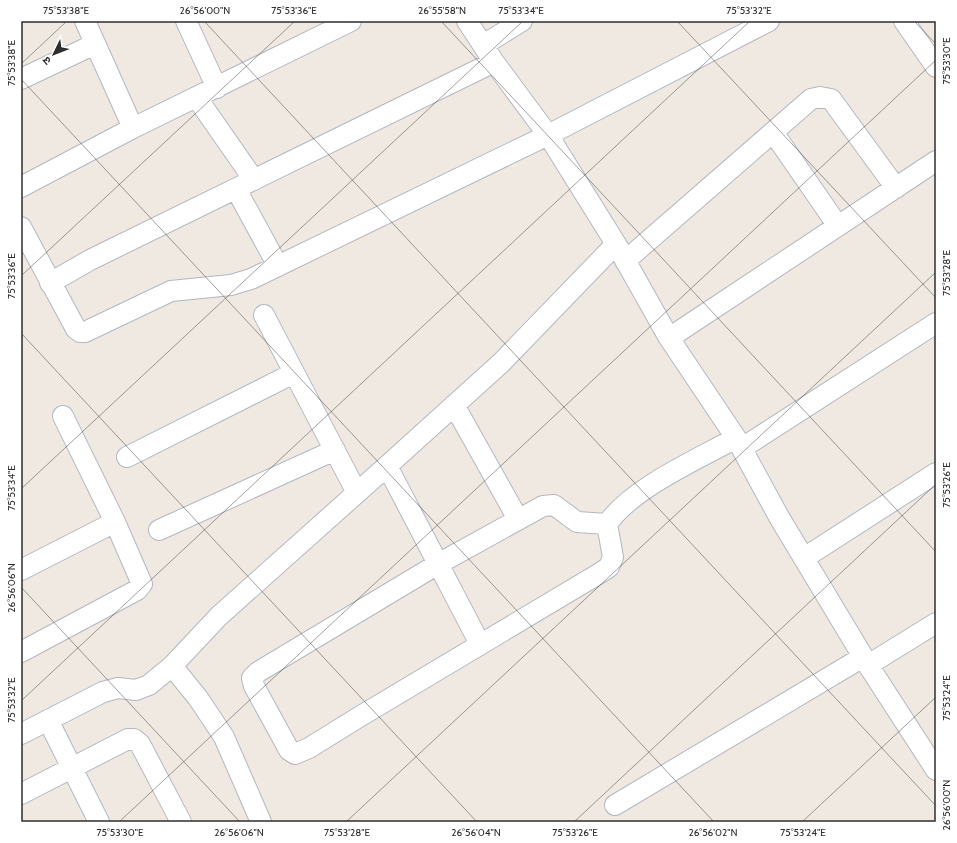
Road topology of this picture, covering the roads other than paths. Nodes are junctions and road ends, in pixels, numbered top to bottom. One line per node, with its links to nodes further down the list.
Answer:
1 (84, 21): 8 (street)
2 (186, 21): 13 (street)
3 (350, 21): 13 (street)
4 (467, 21): 9 (street)
5 (522, 21): 9 (street)
6 (769, 21): 17 (street)
7 (904, 21): 11 (street)
8 (95, 44): 12 (street); 15 (street)
9 (483, 45): 10 (street)
10 (494, 62): 17 (street); 19 (street)
11 (936, 67)
12 (21, 79)
13 (217, 88): 14 (street)
14 (197, 98): 15 (street); 19 (street)
15 (133, 128): 20 (street)
16 (773, 132): 21 (street); 24 (street); 25 (street)
17 (548, 135): 25 (street); 26 (street)
18 (936, 161): 21 (street)
19 (254, 180): 22 (street)
20 (21, 187)
21 (896, 188): 24 (street)
22 (236, 189): 26 (street); 27 (street)
23 (21, 226): 27 (street)
24 (838, 226): 30 (street)
25 (620, 253): 30 (street); 32 (street)
26 (278, 266): 27 (street)
27 (50, 283)
28 (264, 315): 31 (street)
29 (936, 323): 34 (street)
30 (669, 338): 34 (street)
31 (294, 373): 35 (street); 36 (street)
32 (454, 405): 37 (street); 40 (street)
33 (63, 416): 41 (street)
34 (739, 443): 42 (street); 44 (street)
35 (335, 450): 39 (street); 43 (street)
36 (127, 457)
37 (387, 466): 39 (street); 45 (street)
38 (936, 473): 44 (street)
39 (357, 493): 51 (street)
40 (518, 519): 42 (street); 45 (street)
41 (115, 522): 46 (street); 49 (street)
42 (607, 524): 48 (street)
43 (159, 530)
44 (804, 558): 50 (street)
45 (438, 564): 48 (street); 48 (street)
46 (21, 570)
47 (936, 623): 50 (street)
48 (480, 644)
49 (21, 652)
50 (866, 661): 55 (street); 57 (street)
51 (172, 666): 52 (street); 60 (street)
52 (48, 720): 53 (street); 54 (street)
53 (21, 734)
54 (72, 767): 56 (street); 58 (street); 59 (street)
55 (936, 770)
56 (21, 794)
57 (615, 805)
58 (99, 822)
59 (182, 822)
60 (261, 822)

